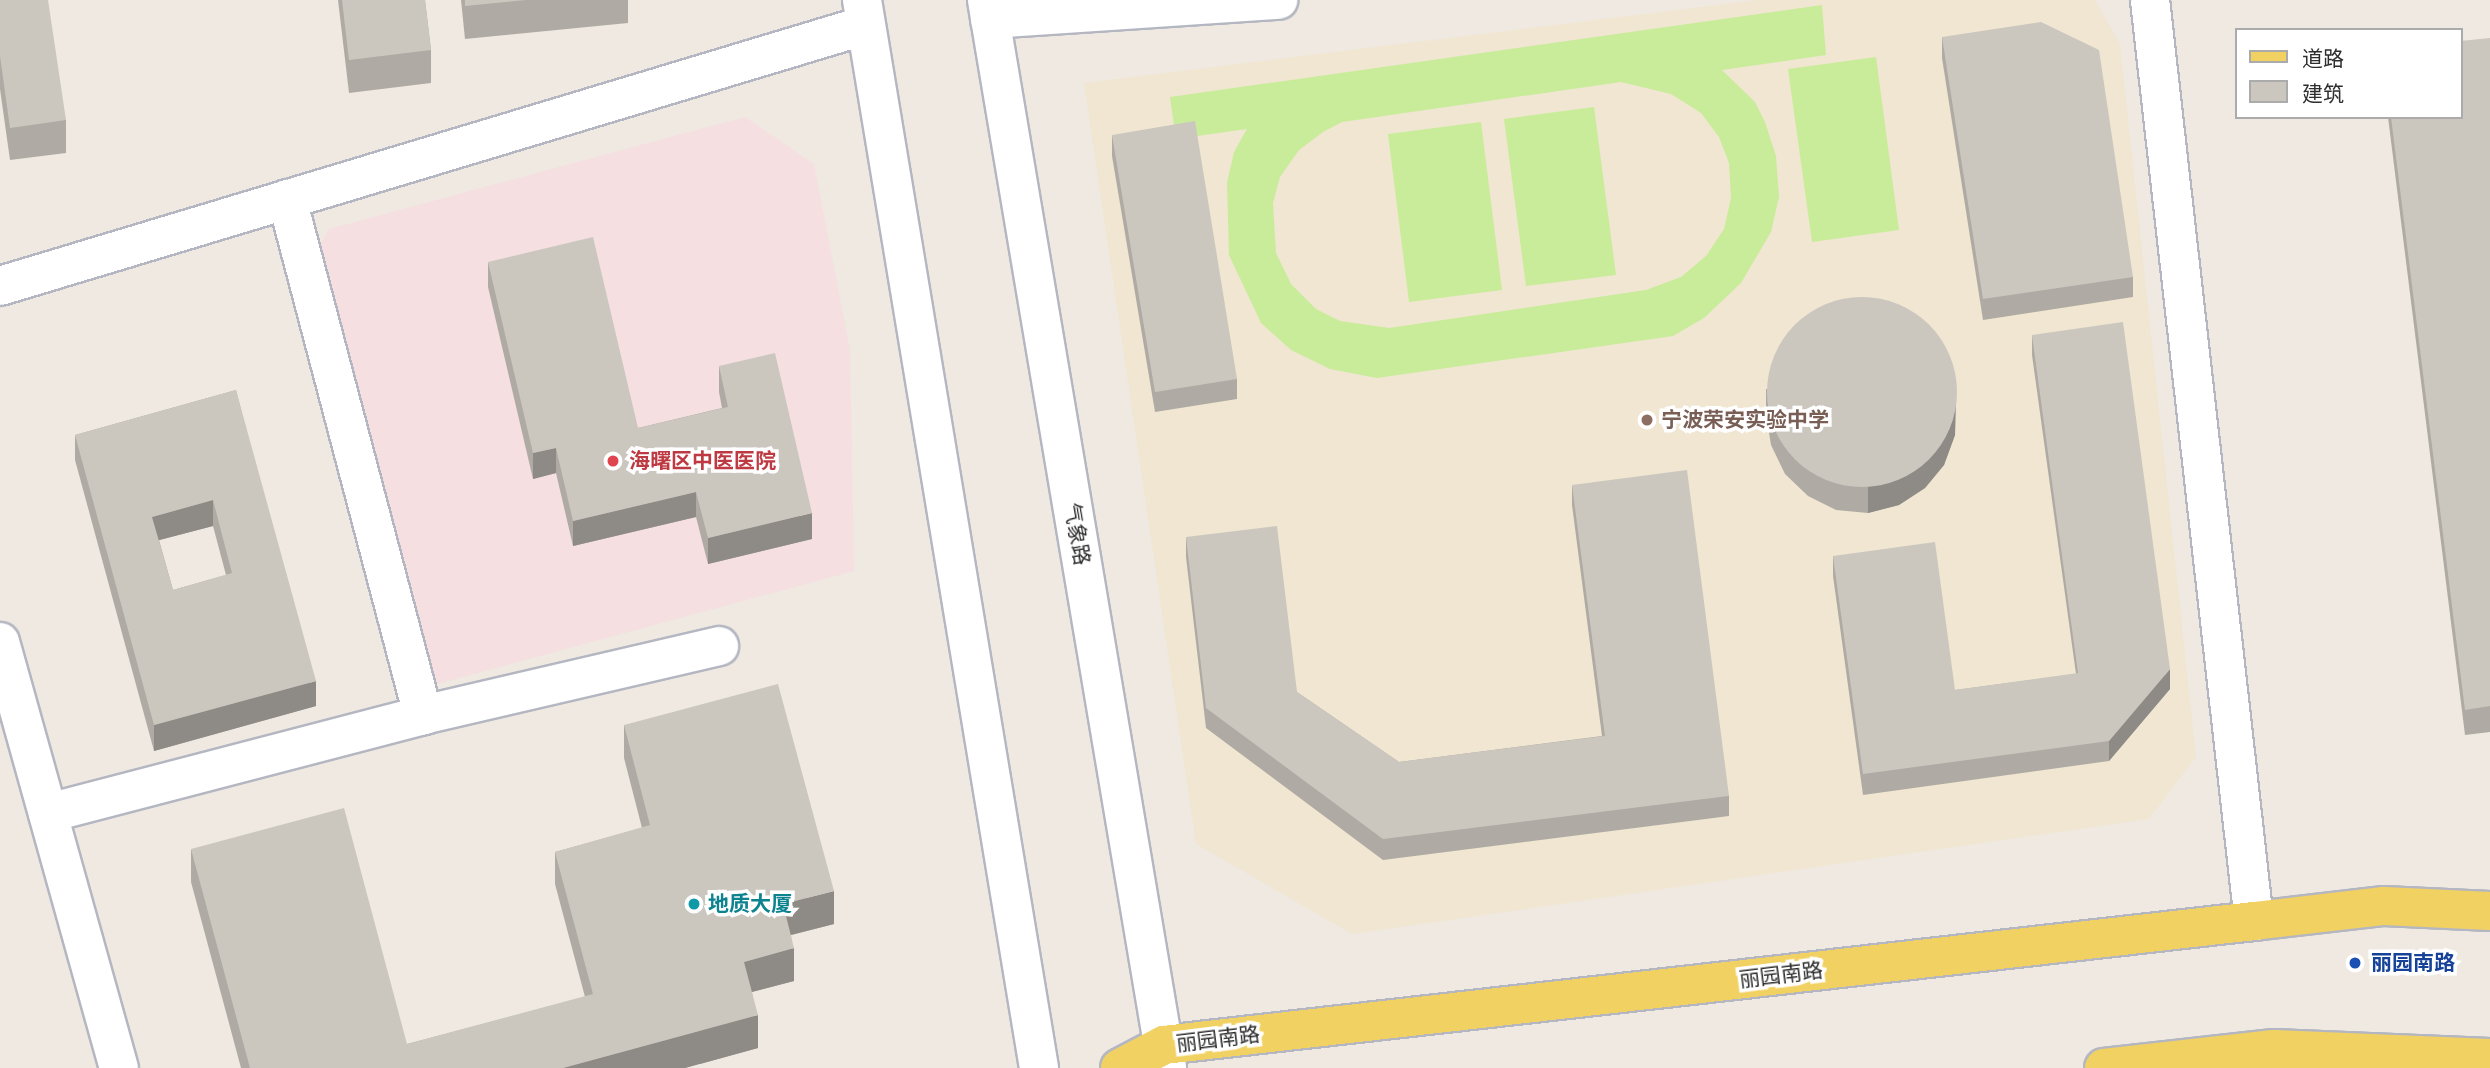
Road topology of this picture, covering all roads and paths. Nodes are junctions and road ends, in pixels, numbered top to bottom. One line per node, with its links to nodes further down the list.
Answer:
1 (1278, 0): 3 (street)
2 (2150, 0): 12 (street)
3 (988, 10): 13 (street, 气象路)
4 (864, 13): 5 (street); 16 (street)
5 (287, 200): 6 (street); 9 (street)
6 (0, 286)
7 (0, 642): 10 (street)
8 (719, 646): 9 (street)
9 (423, 715): 10 (street)
10 (48, 813): 15 (street)
11 (2490, 911): 12 (main road, 丽园南路)
12 (2254, 920): 13 (main road, 丽园南路)
13 (1166, 1057): 17 (main road, 丽园南路)
14 (2490, 1058): 18 (main road)
15 (119, 1068)
16 (1039, 1068)
17 (1120, 1068)
18 (2104, 1068)

